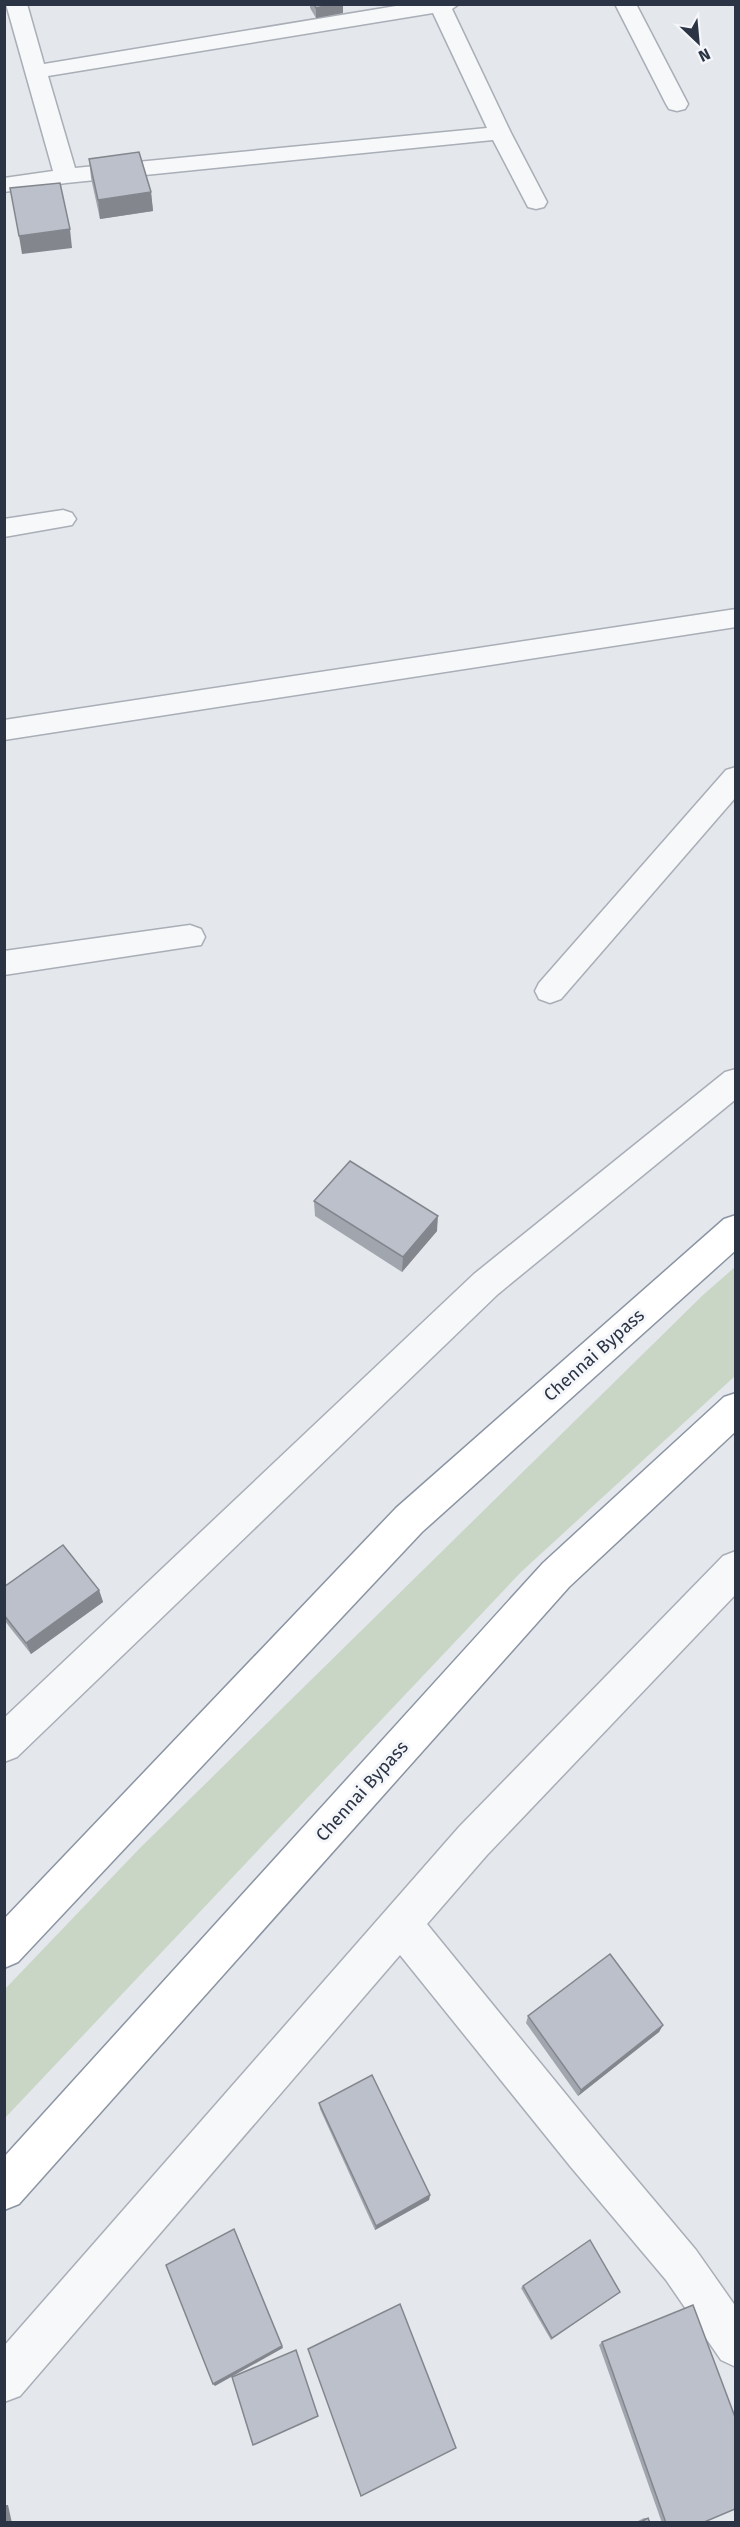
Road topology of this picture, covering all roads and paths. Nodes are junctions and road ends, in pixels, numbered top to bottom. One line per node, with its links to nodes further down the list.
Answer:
1 (16, 4): 4 (street)
2 (625, 4): 5 (street)
3 (445, 6): 4 (street); 6 (street)
4 (34, 72): 7 (street)
5 (676, 104)
6 (500, 133): 7 (street); 9 (street)
7 (66, 176): 8 (street)
8 (4, 185)
9 (536, 202)
10 (63, 519): 11 (street)
11 (4, 528)
12 (735, 618): 13 (street)
13 (4, 730)
14 (735, 777): 17 (street)
15 (190, 937): 16 (street)
16 (4, 963)
17 (550, 991)
18 (735, 1081): 22 (street)
19 (735, 1229): 24 (highway, Chennai Bypass)
20 (735, 1408): 25 (highway, Chennai Bypass)
21 (735, 1568): 23 (street)
22 (4, 1744)
23 (401, 1924): 26 (street); 27 (street)
24 (4, 1948)
25 (4, 2189)
26 (735, 2345)
27 (4, 2380)

